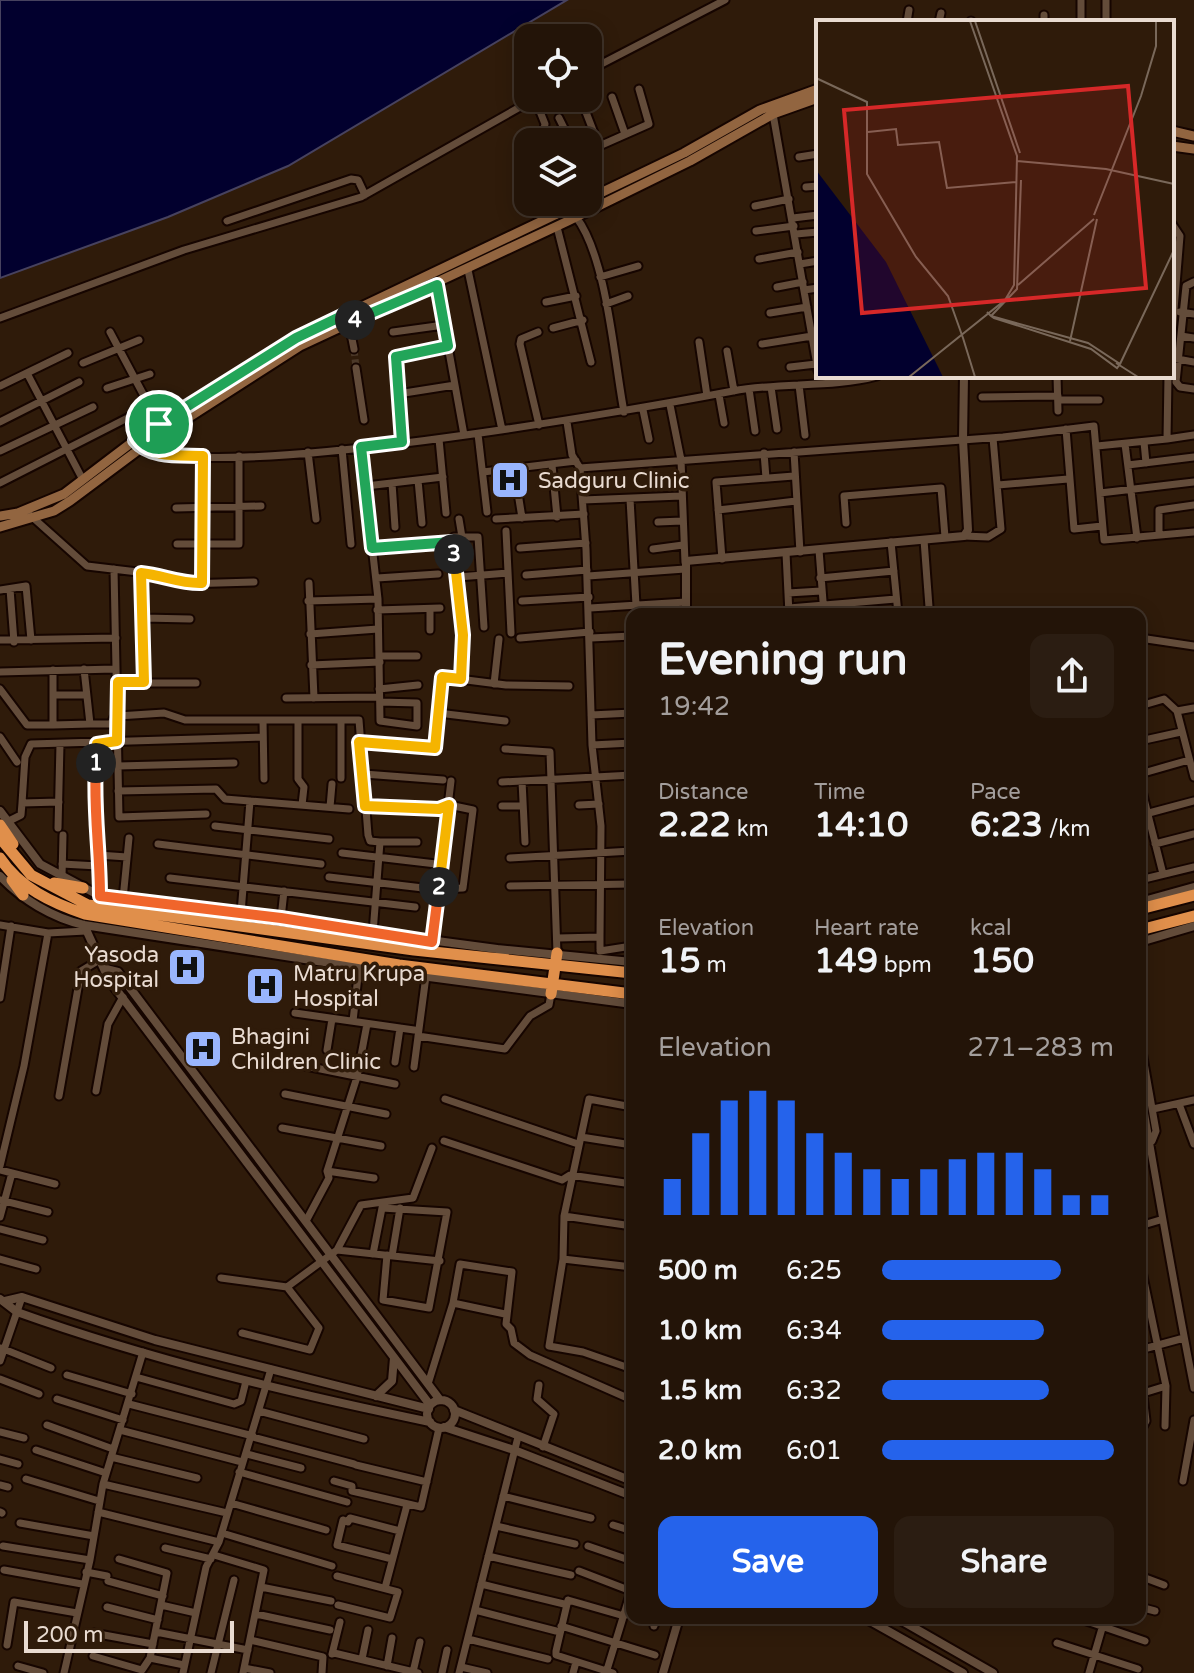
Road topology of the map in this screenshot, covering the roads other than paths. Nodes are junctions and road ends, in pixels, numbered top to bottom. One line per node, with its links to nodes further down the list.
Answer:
1 (725, 0): 6 (street)
2 (909, 10): 4 (street)
3 (941, 13): 5 (street)
4 (907, 20)
5 (939, 20)
6 (602, 64)
7 (639, 89): 16 (street)
8 (816, 90): 17 (main road)
9 (612, 97): 16 (street)
10 (816, 99): 12 (main road)
11 (514, 110): 27 (street)
12 (773, 114): 17 (main road); 28 (street)
13 (559, 118): 14 (street)
14 (564, 128)
15 (1174, 131): 18 (main road)
16 (625, 134): 19 (street)
17 (723, 136): 26 (main road); 33 (main road)
18 (1194, 136)
19 (602, 145)
20 (1174, 146): 21 (main road)
21 (1194, 149)
22 (816, 154): 23 (street)
23 (799, 157)
24 (816, 186): 25 (street)
25 (806, 187)
26 (602, 192)
27 (365, 195): 34 (street); 61 (street)
28 (789, 199): 29 (street); 36 (street)
29 (755, 206)
30 (553, 216): 62 (main road)
31 (557, 216): 35 (street)
32 (816, 216): 36 (street)
33 (576, 217): 35 (main road); 46 (street)
34 (227, 221)
35 (559, 226): 45 (main road); 52 (street)
36 (794, 226): 38 (street); 39 (street); 40 (street)
37 (1174, 227): 57 (street)
38 (756, 231)
39 (816, 232)
40 (798, 252): 41 (street); 43 (street)
41 (759, 259)
42 (816, 261): 43 (street)
43 (800, 264): 49 (street)
44 (638, 266): 46 (street)
45 (468, 270): 48 (main road); 127 (street)
46 (600, 277): 55 (street)
47 (1194, 282): 58 (street)
48 (437, 285): 62 (main road); 65 (street)
49 (804, 286): 50 (street); 51 (street); 56 (street)
50 (777, 287)
51 (816, 288)
52 (576, 296): 54 (street); 63 (street)
53 (628, 296): 55 (street)
54 (546, 302)
55 (606, 304): 117 (street)
56 (807, 307): 59 (street); 64 (street)
57 (1174, 311): 58 (street)
58 (1184, 312): 60 (street); 71 (street)
59 (770, 313)
60 (1194, 314)
61 (0, 318)
62 (348, 318): 78 (street); 122 (main road); 140 (main road)
63 (583, 320): 66 (street); 83 (street)
64 (814, 322): 70 (street)
65 (444, 325): 68 (street); 76 (street)
66 (553, 328)
67 (110, 332): 77 (street)
68 (393, 332)
69 (538, 332): 123 (street)
70 (812, 336): 75 (street); 82 (street)
71 (1181, 336): 72 (street); 81 (street)
72 (1194, 338)
73 (139, 340): 77 (street)
74 (699, 342): 107 (street)
75 (762, 344)
76 (448, 346): 97 (street); 105 (street)
77 (117, 349): 85 (street); 95 (street)
78 (354, 349)
79 (727, 351): 104 (street)
80 (68, 353): 90 (street)
81 (1175, 358): 84 (street); 103 (street)
82 (816, 361)
83 (591, 362)
84 (1194, 362)
85 (83, 363)
86 (790, 367): 89 (street)
87 (356, 368): 118 (street)
88 (150, 374): 95 (street)
89 (816, 374)
90 (28, 375): 99 (street); 110 (street)
91 (816, 375): 98 (street)
92 (964, 378): 137 (street)
93 (1057, 378): 109 (street)
94 (1168, 378): 136 (street)
95 (134, 379): 101 (street); 114 (street)
96 (79, 382): 110 (street)
97 (455, 385): 105 (street); 130 (street)
98 (799, 385): 100 (street); 131 (street)
99 (0, 386)
100 (771, 387): 102 (street); 125 (street)
101 (107, 388)
102 (749, 389): 104 (street); 128 (street)
103 (1194, 389)
104 (734, 391): 106 (street)
105 (398, 394): 138 (street)
106 (719, 395): 107 (street); 121 (street)
107 (707, 396): 112 (street)
108 (982, 397): 109 (street)
109 (1058, 398): 111 (street); 116 (street)
110 (40, 400): 119 (street); 124 (street)
111 (1099, 400)
112 (670, 405): 115 (street); 153 (street)
113 (93, 407): 124 (street)
114 (149, 407): 122 (street); 144 (street)
115 (643, 410): 117 (street); 135 (street)
116 (1058, 411)
117 (624, 412): 120 (street)
118 (364, 420)
119 (0, 422)
120 (567, 422): 123 (street); 155 (street)
121 (724, 423)
122 (159, 424): 140 (main road)
123 (539, 425): 127 (street)
124 (54, 426): 144 (street); 146 (street)
125 (777, 429)
126 (1066, 429): 133 (street); 142 (street); 163 (street)
127 (502, 430): 129 (street)
128 (755, 431)
129 (478, 434): 130 (street); 159 (street)
130 (464, 435): 134 (street)
131 (805, 435)
132 (1194, 435): 136 (street)
133 (993, 438): 137 (street); 169 (street)
134 (439, 439): 138 (street); 161 (street)
135 (649, 439)
136 (1167, 439): 139 (street)
137 (963, 440): 148 (street); 203 (street)
138 (402, 442): 143 (street)
139 (1144, 442): 141 (street); 154 (street)
140 (138, 444): 150 (street); 164 (main road); 185 (main road)
141 (1125, 444): 142 (street); 157 (street)
142 (1097, 446): 172 (street)
143 (361, 447): 145 (street); 170 (street)
144 (65, 449): 164 (street); 167 (street)
145 (342, 449): 147 (street); 212 (street)
146 (0, 451)
147 (308, 452): 151 (street); 190 (street)
148 (794, 452): 149 (street); 160 (street)
149 (764, 453): 153 (street); 162 (street)
150 (203, 456): 151 (street); 181 (street)
151 (239, 456): 178 (street)
152 (1194, 457): 154 (street)
153 (681, 460): 155 (street); 173 (street)
154 (1146, 463): 157 (street)
155 (578, 464): 156 (street); 175 (street)
156 (552, 465): 158 (street); 188 (street)
157 (1128, 465): 171 (street)
158 (514, 468): 159 (street); 189 (street)
159 (483, 472): 183 (street)
160 (794, 476): 162 (street); 176 (street)
161 (443, 477): 165 (street); 184 (street)
162 (766, 478): 182 (street)
163 (1068, 479): 169 (street); 197 (street)
164 (83, 480): 185 (main road)
165 (418, 480): 168 (street); 195 (street)
166 (1194, 482): 171 (street)
167 (0, 483)
168 (392, 483): 170 (street); 199 (street)
169 (998, 485): 203 (street)
170 (366, 486): 215 (street)
171 (1131, 490): 172 (street); 206 (street)
172 (1100, 493): 197 (street)
173 (681, 496): 174 (street); 193 (street)
174 (630, 499): 175 (street); 229 (street)
175 (583, 500): 186 (street)
176 (796, 501): 182 (street); 219 (street)
177 (1194, 505): 202 (street)
178 (239, 506): 179 (street); 181 (street); 213 (street)
179 (261, 506)
180 (176, 508): 181 (street)
181 (203, 508): 213 (street)
182 (718, 510): 221 (street)
183 (487, 512)
184 (446, 513)
185 (30, 514): 187 (main road); 198 (main road); 223 (street)
186 (584, 514): 188 (street); 210 (street)
187 (0, 516)
188 (557, 517): 189 (street)
189 (522, 518): 192 (street)
190 (316, 519)
191 (459, 519): 204 (street)
192 (496, 519)
193 (682, 521): 194 (street); 214 (street)
194 (658, 522)
195 (422, 523)
196 (846, 523): 205 (street)
197 (1102, 526): 206 (street)
198 (0, 527)
199 (395, 527)
200 (506, 531): 226 (street)
201 (1194, 532): 202 (street)
202 (1159, 535): 206 (street)
203 (964, 536): 205 (street)
204 (462, 537): 208 (street); 231 (street)
205 (945, 537): 207 (street)
206 (1137, 538)
207 (924, 540): 209 (street); 249 (street)
208 (452, 542): 215 (street); 232 (street)
209 (891, 542): 218 (street); 224 (street)
210 (586, 543): 216 (street); 227 (street)
211 (177, 544): 213 (street)
212 (351, 544)
213 (203, 545): 236 (street)
214 (683, 545): 217 (street); 222 (street)
215 (372, 548): 233 (street)
216 (520, 548)
217 (653, 549)
218 (819, 550): 219 (street); 234 (street)
219 (800, 552): 220 (street)
220 (786, 553): 221 (street); 241 (street)
221 (722, 559): 222 (street)
222 (685, 565): 229 (street); 247 (street)
223 (114, 569): 225 (street); 268 (street)
224 (894, 571): 234 (street); 244 (street)
225 (141, 573): 236 (street); 259 (street)
226 (508, 573): 231 (street); 264 (street)
227 (587, 573): 229 (street); 230 (street); 242 (street)
228 (438, 574): 233 (street)
229 (635, 574): 248 (street)
230 (526, 575)
231 (484, 576): 232 (street); 261 (street)
232 (458, 577): 284 (street)
233 (377, 578): 243 (street)
234 (820, 578): 240 (street)
235 (254, 582): 236 (street)
236 (202, 583)
237 (309, 583): 245 (street)
238 (10, 589): 239 (street); 273 (street); 274 (street)
239 (0, 590)
240 (821, 591): 241 (street); 254 (street)
241 (788, 593): 253 (street)
242 (589, 597): 246 (street); 251 (street)
243 (378, 599): 245 (street); 258 (street)
244 (896, 599): 255 (street); 256 (street)
245 (308, 601): 265 (street)
246 (522, 601)
247 (686, 602): 248 (street); 252 (street)
248 (636, 605): 251 (street)
249 (929, 607)
250 (440, 608): 257 (street)
251 (590, 608): 266 (street)
252 (686, 608)
253 (789, 608)
254 (824, 608)
255 (831, 608)
256 (897, 608)
257 (430, 609): 258 (street); 263 (street)
258 (377, 610): 262 (street)
259 (143, 618): 260 (street); 286 (street)
260 (190, 619)
261 (484, 627)
262 (378, 629): 265 (street); 278 (street)
263 (430, 630)
264 (511, 633)
265 (310, 634): 279 (street)
266 (590, 635): 267 (street); 269 (street); 302 (street)
267 (626, 636)
268 (116, 638): 273 (street); 285 (street)
269 (520, 638)
270 (499, 639): 288 (street)
271 (1146, 639): 275 (street)
272 (0, 640): 274 (street)
273 (31, 640): 274 (street)
274 (14, 642)
275 (1194, 646)
276 (114, 654): 281 (street)
277 (417, 656): 278 (street)
278 (380, 659): 279 (street); 293 (street)
279 (311, 665): 296 (street)
280 (84, 669): 281 (street); 282 (street); 292 (street)
281 (114, 669): 308 (street)
282 (53, 670): 283 (street); 291 (street)
283 (0, 672)
284 (461, 679): 288 (street); 300 (street)
285 (118, 682): 286 (street); 303 (street)
286 (144, 682): 287 (street)
287 (196, 683)
288 (494, 684): 290 (street)
289 (418, 685): 293 (street)
290 (569, 686)
291 (53, 695): 292 (street); 309 (street)
292 (86, 695): 308 (street)
293 (379, 696): 293 (street); 296 (street)
294 (2, 697): 309 (street)
295 (286, 698): 296 (street)
296 (314, 698)
297 (1146, 704): 299 (street)
298 (1194, 708): 299 (street)
299 (1177, 711): 310 (street)
300 (438, 713): 307 (street); 315 (street)
301 (626, 713): 302 (street)
302 (591, 715): 320 (street)
303 (118, 716): 304 (street); 314 (street)
304 (263, 720): 305 (street); 312 (street)
305 (298, 720): 306 (street); 343 (street)
306 (341, 720): 315 (street); 330 (street)
307 (505, 721)
308 (90, 724): 309 (street)
309 (53, 725)
310 (1181, 732): 313 (street); 321 (street)
311 (0, 737): 322 (street)
312 (263, 737): 314 (street); 331 (street)
313 (1146, 740)
314 (117, 741): 317 (street); 324 (street)
315 (359, 742): 326 (street)
316 (60, 744): 317 (street); 339 (street); 340 (street)
317 (97, 744): 371 (street)
318 (626, 744): 320 (street)
319 (505, 749): 332 (street)
320 (591, 749): 328 (street)
321 (1191, 753): 325 (street); 329 (street)
322 (17, 762)
323 (234, 763): 324 (street)
324 (118, 766): 336 (street)
325 (1146, 772)
326 (364, 774): 344 (street); 346 (street)
327 (626, 775): 328 (street)
328 (596, 777): 332 (street); 342 (street)
329 (1194, 777)
330 (341, 778)
331 (264, 779)
332 (551, 780): 333 (street); 370 (street)
333 (522, 781): 334 (street); 348 (street)
334 (502, 782)
335 (332, 784): 349 (street)
336 (118, 791): 337 (street); 352 (street)
337 (250, 801): 343 (street); 357 (street)
338 (1194, 801): 353 (street)
339 (59, 802): 340 (street); 377 (street)
340 (22, 803): 355 (street)
341 (1146, 803): 353 (street)
342 (599, 804): 345 (street); 368 (street)
343 (302, 805): 349 (street)
344 (449, 805): 346 (street); 398 (street); 398 (street)
345 (579, 805)
346 (365, 806): 362 (street)
347 (502, 806): 348 (street)
348 (523, 806): 364 (street)
349 (330, 807): 350 (street)
350 (349, 809)
351 (0, 811): 355 (street)
352 (206, 814)
353 (1150, 817): 354 (street); 366 (street)
354 (1146, 820)
355 (4, 824): 388 (highway)
356 (215, 826): 357 (street)
357 (248, 830): 361 (street); 372 (street)
358 (1194, 834): 366 (street)
359 (0, 838): 427 (highway)
360 (129, 838): 373 (street)
361 (329, 839)
362 (380, 842): 363 (street); 374 (street)
363 (417, 842)
364 (525, 842)
365 (158, 844): 372 (street)
366 (1155, 844): 383 (street)
367 (626, 851): 368 (street)
368 (602, 852): 370 (street); 394 (street)
369 (342, 853): 374 (street)
370 (554, 854): 376 (street); 393 (street)
371 (98, 855): 373 (street); 380 (street)
372 (245, 855): 378 (street); 391 (street)
373 (127, 857): 403 (street)
374 (378, 857): 379 (street); 389 (street)
375 (0, 858): 433 (highway)
376 (510, 858)
377 (62, 864): 380 (street); 388 (street)
378 (321, 864)
379 (436, 864)
380 (98, 866): 402 (street)
381 (1194, 867): 383 (street)
382 (0, 868): 399 (highway)
383 (1163, 874): 387 (street)
384 (0, 876): 399 (street)
385 (329, 877): 389 (street)
386 (170, 878): 391 (street)
387 (1146, 878)
388 (56, 879): 396 (highway)
389 (375, 883): 397 (street); 405 (street)
390 (626, 884): 394 (street)
391 (243, 886): 400 (street); 408 (street)
392 (510, 886): 393 (street)
393 (555, 886): 394 (street); 419 (street)
394 (602, 886): 418 (street)
395 (1194, 887): 404 (street)
396 (83, 888): 402 (street)
397 (423, 888)
398 (438, 889): 421 (street)
399 (21, 891): 414 (street)
400 (284, 891): 405 (street); 410 (street)
401 (1194, 895): 407 (highway)
402 (100, 896): 403 (street)
403 (123, 899): 408 (street)
404 (1146, 900)
405 (375, 901): 406 (street); 417 (street)
406 (415, 907)
407 (1146, 907)
408 (241, 913): 410 (street)
409 (1194, 916): 415 (highway)
410 (281, 918): 417 (street)
411 (0, 925): 412 (street)
412 (11, 926): 416 (street); 438 (street)
413 (1194, 926): 420 (street)
414 (85, 928): 416 (street); 425 (street); 429 (street)
415 (1146, 928)
416 (48, 933): 475 (street)
417 (373, 933): 421 (street)
418 (600, 937): 419 (street); 424 (street)
419 (558, 938): 426 (street)
420 (1146, 940)
421 (432, 942): 423 (street)
422 (626, 947): 424 (street)
423 (497, 949): 426 (street); 427 (street)
424 (600, 953): 426 (street); 428 (street)
425 (101, 959): 430 (street); 455 (street)
426 (556, 959): 427 (highway); 431 (highway); 435 (highway)
427 (508, 960)
428 (626, 960)
429 (359, 967): 432 (street); 442 (street)
430 (106, 969): 437 (street); 469 (street)
431 (626, 972)
432 (426, 976): 434 (street); 445 (street)
433 (495, 978): 434 (highway); 435 (highway)
434 (508, 988): 435 (street)
435 (552, 990): 436 (highway); 439 (street); 445 (street)
436 (626, 994)
437 (123, 997): 453 (street); 474 (street)
438 (0, 998)
439 (626, 1003)
440 (295, 1013): 441 (street)
441 (332, 1019): 442 (street); 446 (street)
442 (353, 1021): 443 (street)
443 (367, 1024): 444 (street); 451 (street)
444 (400, 1028): 445 (street); 448 (street)
445 (416, 1033): 449 (street)
446 (327, 1050)
447 (286, 1062): 451 (street)
448 (395, 1062)
449 (414, 1067)
450 (1146, 1072): 461 (street)
451 (357, 1077): 452 (street); 460 (street)
452 (395, 1084)
453 (96, 1091)
454 (285, 1094): 460 (street)
455 (59, 1096)
456 (445, 1099): 466 (street)
457 (1194, 1100): 458 (street)
458 (1179, 1104): 461 (street); 471 (street)
459 (626, 1106): 466 (street)
460 (348, 1107): 462 (street); 465 (street)
461 (1153, 1109): 468 (street)
462 (386, 1114)
463 (282, 1128): 465 (street)
464 (1146, 1135): 468 (street)
465 (338, 1138): 472 (street); 476 (street)
466 (580, 1140): 470 (street); 478 (street)
467 (444, 1141): 478 (street)
468 (1152, 1141): 487 (street)
469 (248, 1144): 474 (street); 488 (street)
470 (626, 1144)
471 (1194, 1144)
472 (381, 1146)
473 (432, 1148): 493 (street)
474 (239, 1152): 498 (street)
475 (0, 1168): 477 (street)
476 (327, 1171): 479 (street); 488 (street)
477 (12, 1173): 481 (street); 482 (street)
478 (570, 1175): 480 (street); 485 (street)
479 (374, 1178)
480 (626, 1183)
481 (55, 1184)
482 (2, 1200): 484 (street); 486 (street)
483 (400, 1208): 494 (street); 495 (street); 499 (street)
484 (48, 1212)
485 (564, 1216): 490 (street); 497 (street)
486 (0, 1217)
487 (1160, 1220): 489 (street); 513 (street)
488 (306, 1221): 493 (street)
489 (1146, 1224)
490 (626, 1225)
491 (0, 1229): 492 (street)
492 (43, 1240)
493 (334, 1252): 494 (street); 498 (street); 528 (street)
494 (373, 1254): 495 (street)
495 (389, 1255): 499 (street); 499 (street)
496 (0, 1259): 501 (street)
497 (563, 1259): 500 (street); 521 (street)
498 (322, 1261): 503 (street); 519 (street)
499 (440, 1261)
500 (626, 1266)
501 (36, 1269)
502 (221, 1278): 503 (street)
503 (287, 1287): 512 (street)
504 (1146, 1289): 508 (street)
505 (22, 1297): 506 (street); 510 (street); 514 (street)
506 (3, 1300): 510 (street)
507 (453, 1303): 511 (street); 511 (street); 528 (street)
508 (1150, 1306): 509 (street); 515 (street)
509 (1146, 1307)
510 (17, 1312): 517 (street); 518 (street)
511 (505, 1314): 537 (street)
512 (242, 1333)
513 (1184, 1338): 515 (street); 532 (street)
514 (155, 1340): 518 (street); 523 (street)
515 (1159, 1345): 516 (street); 531 (street)
516 (1146, 1348)
517 (2, 1349): 520 (street); 522 (street)
518 (146, 1354): 525 (street); 527 (street)
519 (394, 1358): 536 (street); 541 (street)
520 (0, 1361)
521 (626, 1367)
522 (51, 1368)
523 (271, 1369): 530 (street); 536 (street)
524 (67, 1375): 535 (street)
525 (136, 1377): 527 (street); 535 (street)
526 (0, 1379): 534 (street)
527 (246, 1381): 530 (street)
528 (428, 1384): 539 (street)
529 (539, 1385): 556 (street)
530 (266, 1386): 543 (street); 546 (street)
531 (1166, 1386): 533 (street); 548 (street)
532 (1194, 1388)
533 (1146, 1392)
534 (39, 1394)
535 (132, 1394): 540 (street)
536 (376, 1396): 541 (street)
537 (626, 1397)
538 (57, 1399): 544 (street)
539 (440, 1400): 541 (street); 542 (street)
540 (129, 1404): 544 (street); 552 (street)
541 (430, 1407): 546 (street)
542 (454, 1410): 549 (street); 553 (street)
543 (259, 1411): 552 (street); 555 (street)
544 (123, 1420): 550 (street)
545 (1194, 1420): 571 (street)
546 (430, 1422): 549 (street)
547 (47, 1425): 559 (street)
548 (1165, 1426)
549 (442, 1428): 558 (street); 572 (street)
550 (120, 1430): 559 (street); 562 (street)
551 (0, 1432): 554 (street)
552 (253, 1437): 560 (street); 572 (street)
553 (518, 1437): 556 (street); 558 (street)
554 (24, 1438)
555 (364, 1439)
556 (543, 1447): 569 (street)
557 (36, 1450): 566 (street)
558 (514, 1450): 574 (street); 575 (street)
559 (112, 1453): 566 (street); 567 (street)
560 (247, 1454): 562 (street); 564 (street)
561 (0, 1459): 563 (street)
562 (242, 1462): 565 (street)
563 (18, 1464)
564 (301, 1468)
565 (239, 1472): 577 (street); 578 (street)
566 (106, 1473): 573 (street)
567 (197, 1478)
568 (26, 1479): 576 (street)
569 (626, 1479)
570 (334, 1481): 579 (street)
571 (1183, 1481)
572 (427, 1482): 579 (street)
573 (103, 1484): 576 (street); 581 (street)
574 (626, 1494)
575 (503, 1496): 582 (street); 585 (street)
576 (99, 1501): 580 (street)
577 (347, 1502)
578 (231, 1503): 581 (street); 587 (street)
579 (407, 1505): 588 (street)
580 (98, 1512): 589 (street); 590 (street)
581 (227, 1513): 590 (street)
582 (591, 1518)
583 (20, 1523): 589 (street)
584 (613, 1525): 586 (street)
585 (496, 1526): 591 (street); 595 (street)
586 (626, 1529)
587 (326, 1530)
588 (400, 1531): 598 (street); 598 (street)
589 (94, 1536): 600 (street)
590 (220, 1538): 596 (street); 601 (street)
591 (575, 1544)
592 (3, 1546): 600 (street)
593 (588, 1546): 599 (street)
594 (165, 1548): 596 (street)
595 (488, 1556): 605 (street); 610 (street)
596 (213, 1557): 612 (street); 624 (street)
597 (119, 1559): 615 (street)
598 (392, 1559): 613 (street)
599 (626, 1559)
600 (90, 1560): 604 (street)
601 (332, 1566)
602 (4, 1570): 609 (street)
603 (579, 1571): 614 (street)
604 (86, 1572): 609 (street); 615 (street)
605 (571, 1575)
606 (337, 1576): 613 (street)
607 (1146, 1578): 611 (street)
608 (234, 1580): 649 (street)
609 (82, 1584): 623 (street)
610 (481, 1584): 616 (street); 620 (street)
611 (1164, 1585)
612 (261, 1587): 613 (street); 625 (street)
613 (385, 1588)
614 (626, 1588)
615 (163, 1596): 617 (street)
616 (564, 1604)
617 (161, 1605): 624 (street); 627 (street)
618 (107, 1607): 627 (street)
619 (1146, 1609): 622 (street)
620 (475, 1610): 634 (street); 640 (street)
621 (626, 1610): 626 (street)
622 (1155, 1611)
623 (77, 1613): 648 (street); 670 (street)
624 (196, 1613): 641 (street)
625 (256, 1614): 635 (street); 642 (street)
626 (624, 1616): 634 (street); 645 (street)
627 (158, 1620): 637 (street)
628 (340, 1622): 652 (street)
629 (677, 1624): 678 (street)
630 (876, 1624): 679 (street)
631 (907, 1624): 680 (street)
632 (1103, 1624): 653 (street)
633 (1108, 1624): 643 (street)
634 (558, 1629): 645 (street); 660 (street)
635 (330, 1630)
636 (368, 1630): 659 (street)
637 (156, 1632): 641 (street); 647 (street)
638 (93, 1633): 647 (street)
639 (392, 1638): 662 (street)
640 (468, 1639): 658 (street); 666 (street)
641 (190, 1640): 649 (street); 663 (street)
642 (250, 1640): 650 (street); 657 (street)
643 (1145, 1641)
644 (420, 1642): 667 (street)
645 (615, 1642): 654 (street); 668 (street)
646 (1057, 1643): 653 (street)
647 (153, 1644): 656 (street)
648 (7, 1645)
649 (217, 1645): 650 (street); 671 (street)
650 (248, 1650): 665 (street)
651 (447, 1650): 675 (street)
652 (334, 1653): 657 (street); 659 (street)
653 (1095, 1654): 664 (street); 681 (street)
654 (655, 1655)
655 (93, 1656): 656 (street)
656 (150, 1658): 663 (street)
657 (325, 1659): 673 (street)
658 (548, 1659)
659 (365, 1660): 662 (street); 674 (street)
660 (576, 1662): 668 (street); 677 (street)
661 (18, 1666): 669 (street)
662 (387, 1666): 667 (street)
663 (184, 1669)
664 (1138, 1669)
665 (244, 1670): 672 (street)
666 (460, 1670): 676 (street)
667 (416, 1672)
668 (609, 1672)
669 (43, 1673)
670 (64, 1673)
671 (211, 1673)
672 (270, 1673)
673 (324, 1673)
674 (365, 1673)
675 (442, 1673)
676 (487, 1673)
677 (573, 1673)
678 (663, 1673)
679 (963, 1673)
680 (993, 1673)
681 (1089, 1673)

